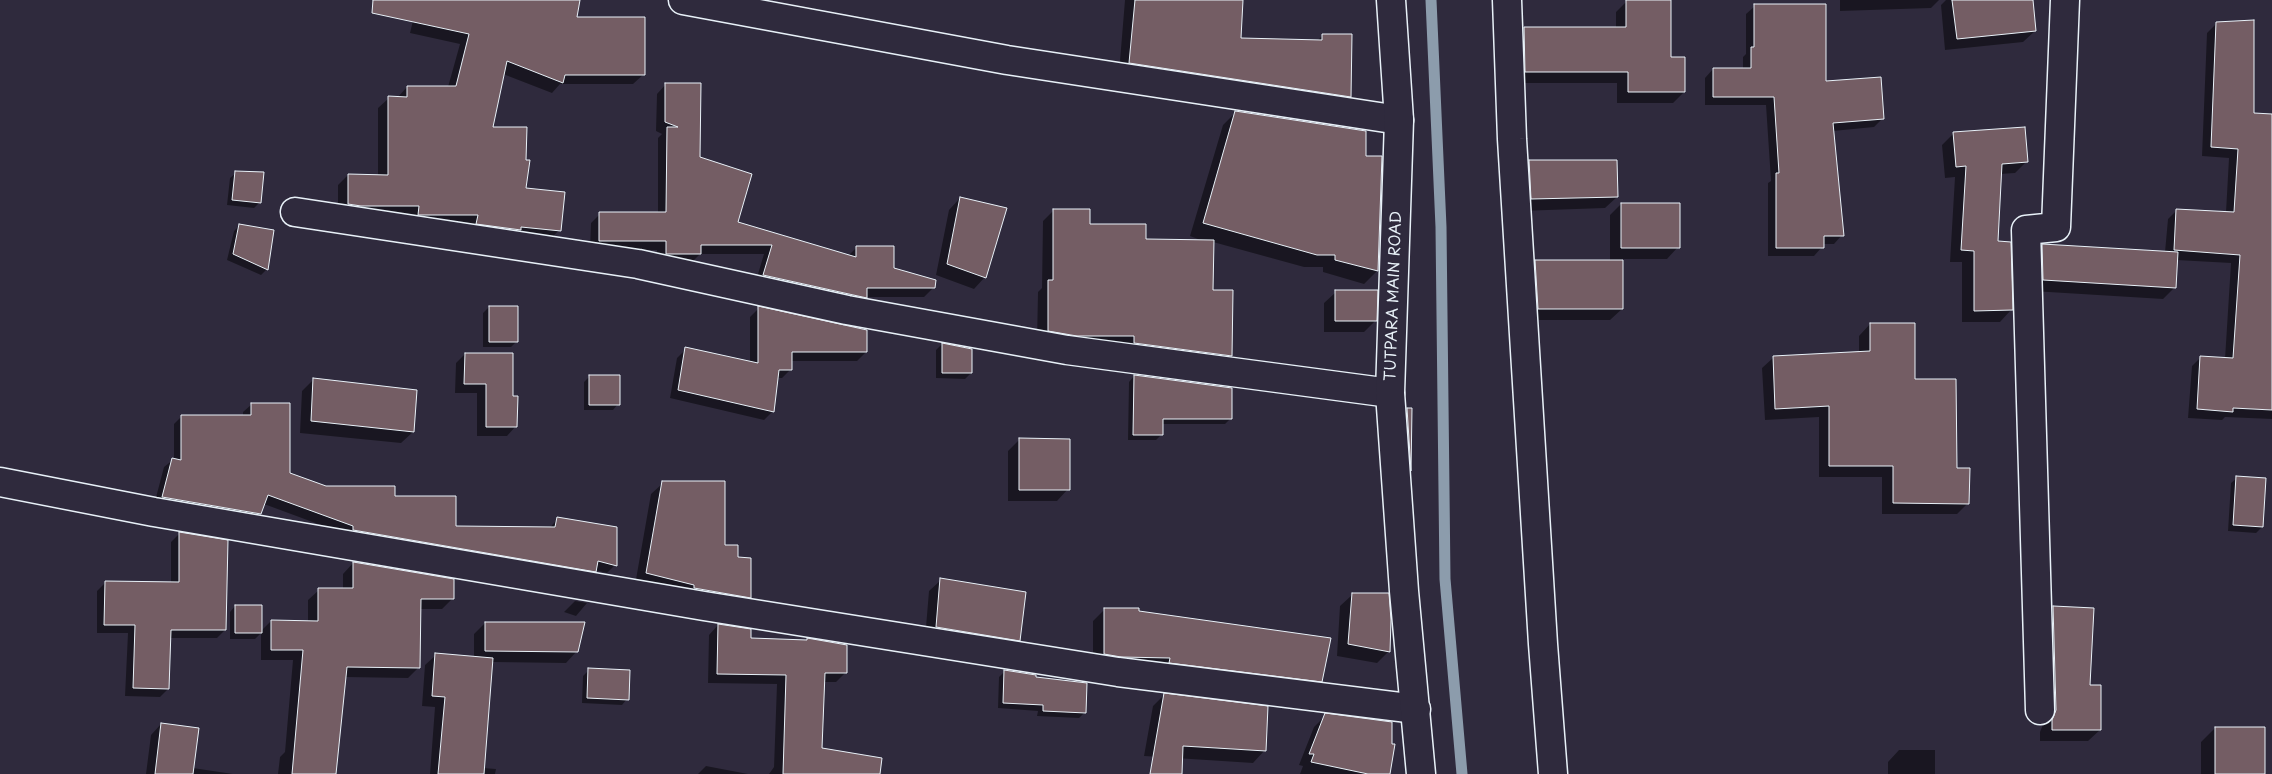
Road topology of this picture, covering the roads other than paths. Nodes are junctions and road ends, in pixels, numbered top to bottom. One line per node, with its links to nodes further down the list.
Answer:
1 (683, 0): 5 (street)
2 (1391, 0): 5 (street, TUTPARA MAIN ROAD)
3 (1507, 0): 12 (street)
4 (2065, 0): 10 (street)
5 (1399, 120): 7 (street, TUTPARA MAIN ROAD)
6 (295, 212): 7 (street)
7 (1390, 393): 9 (street, TUTPARA MAIN ROAD)
8 (0, 482): 9 (street)
9 (1416, 709): 11 (street, TUTPARA MAIN ROAD)
10 (2040, 710)
11 (1422, 774)
12 (1553, 774)

